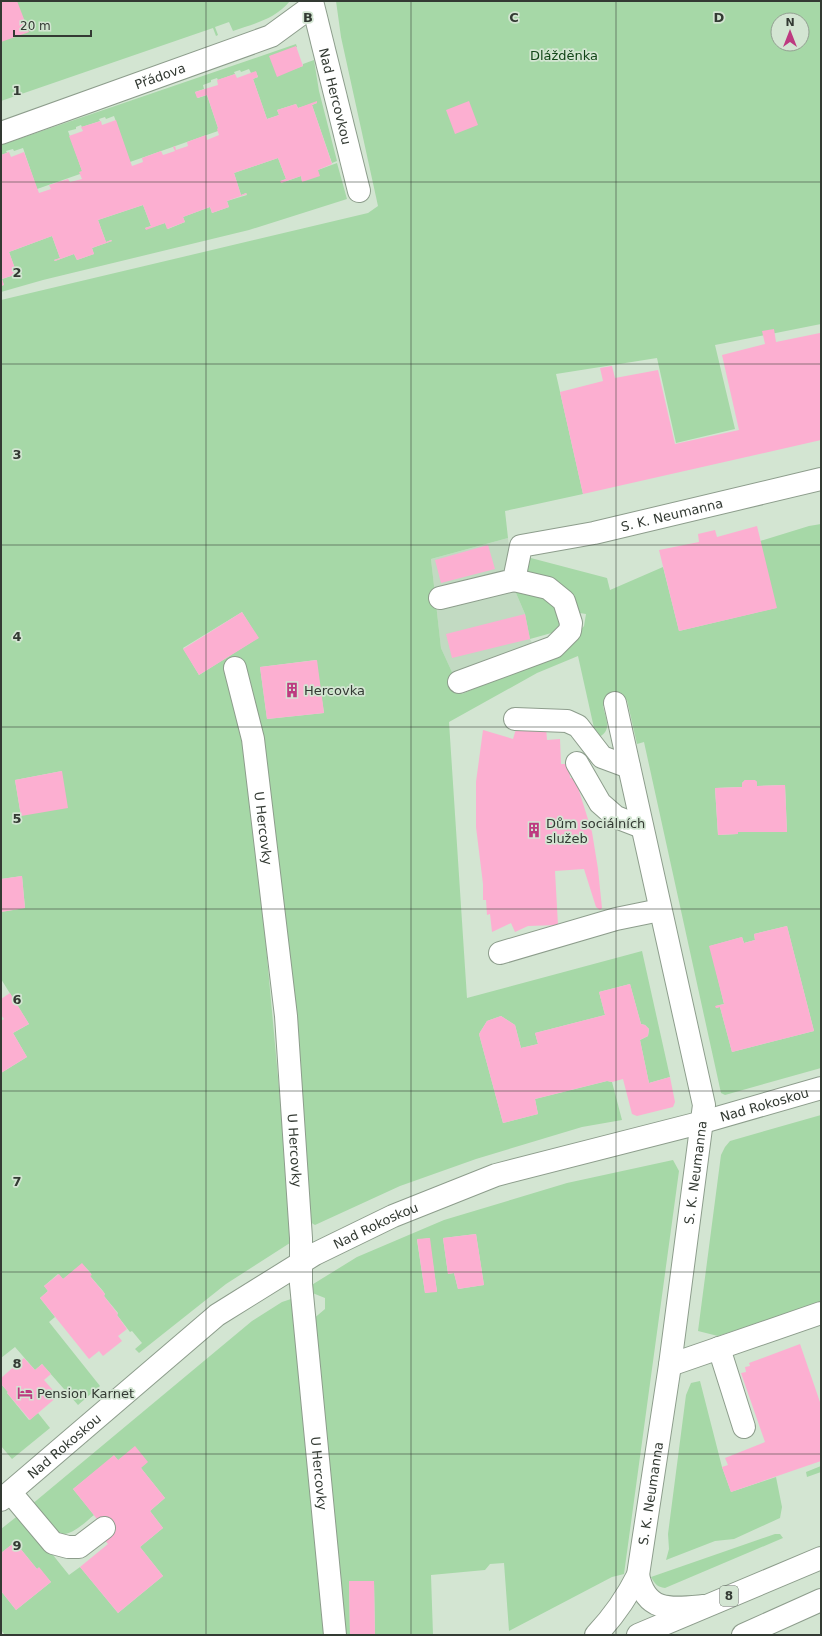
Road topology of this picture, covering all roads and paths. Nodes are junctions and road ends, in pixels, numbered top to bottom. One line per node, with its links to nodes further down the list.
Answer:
1 (312, 4): 2 (street, Přádova); 3 (street, Nad Hercovkou)
2 (1, 133)
3 (359, 191)
4 (821, 479): 5 (street, S. K. Neumanna)
5 (514, 580): 6 (street); 8 (street)
6 (440, 598)
7 (235, 668): 18 (street, U Hercovky)
8 (459, 682)
9 (615, 703): 12 (street, S. K. Neumanna)
10 (515, 719): 12 (street)
11 (577, 763): 13 (street)
12 (629, 767): 13 (street, S. K. Neumanna)
13 (642, 827): 14 (street, S. K. Neumanna)
14 (660, 910): 15 (street); 17 (street, S. K. Neumanna)
15 (500, 953)
16 (821, 1088): 17 (street, Nad Rokoskou)
17 (702, 1122): 18 (street, Nad Rokoskou); 21 (street, S. K. Neumanna)
18 (301, 1262): 23 (street, Nad Rokoskou); 29 (street, U Hercovky)
19 (821, 1313): 20 (street)
20 (719, 1348): 21 (street); 22 (street)
21 (670, 1365): 26 (street, S. K. Neumanna)
22 (744, 1427)
23 (6, 1497): 24 (street)
24 (104, 1528)
25 (821, 1558): 28 (street, 8)
26 (638, 1575): 28 (street); 30 (street, S. K. Neumanna)
27 (821, 1600): 32 (street)
28 (705, 1606): 31 (street, 8)
29 (335, 1635)
30 (596, 1635)
31 (638, 1635)
32 (743, 1635)

